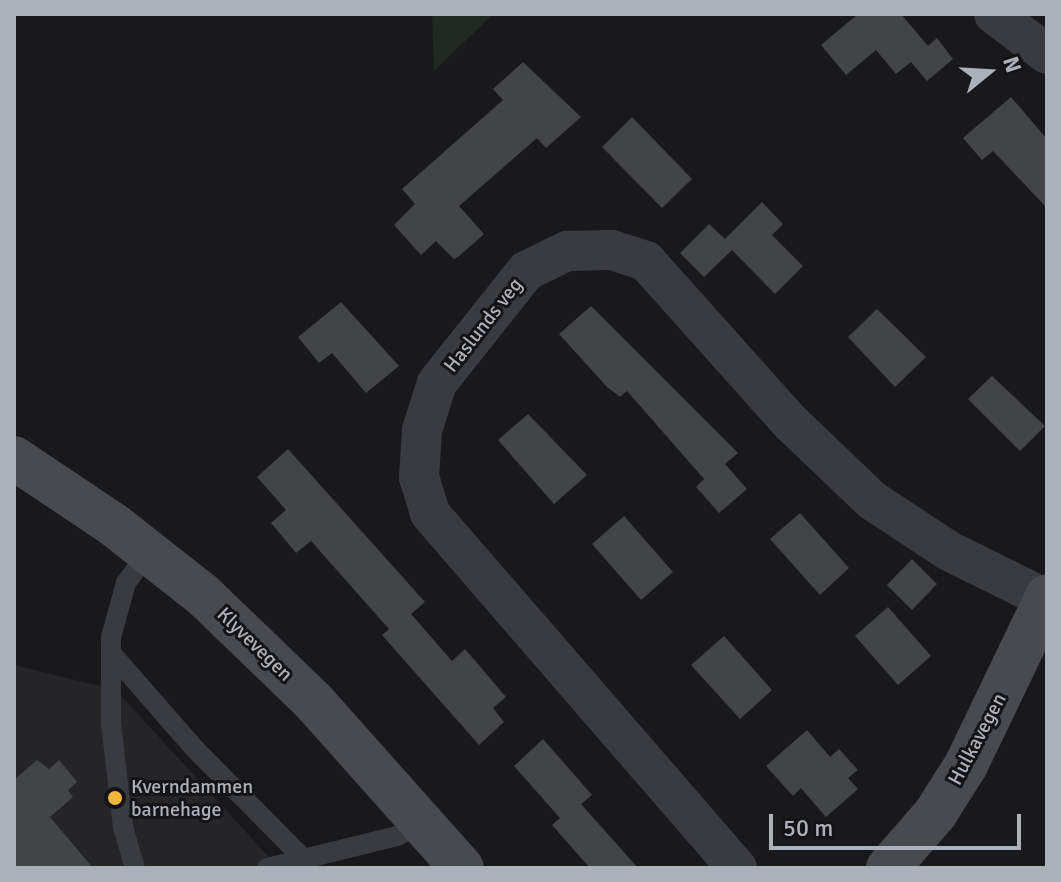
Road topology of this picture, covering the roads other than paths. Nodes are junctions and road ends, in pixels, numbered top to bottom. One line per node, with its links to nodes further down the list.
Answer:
1 (994, 14): 2 (street)
2 (1047, 54)
3 (14, 458): 4 (main road, Klyvevegen)
4 (149, 551): 6 (lane); 7 (main road, Klyvevegen)
5 (1046, 598): 12 (street, Haslunds veg); 13 (main road, Hulkavegen)
6 (112, 654): 8 (lane); 9 (lane)
7 (423, 823): 8 (lane); 11 (main road, Klyvevegen)
8 (303, 858): 10 (lane)
9 (135, 868)
10 (267, 868)
11 (462, 868)
12 (737, 868)
13 (888, 868)

